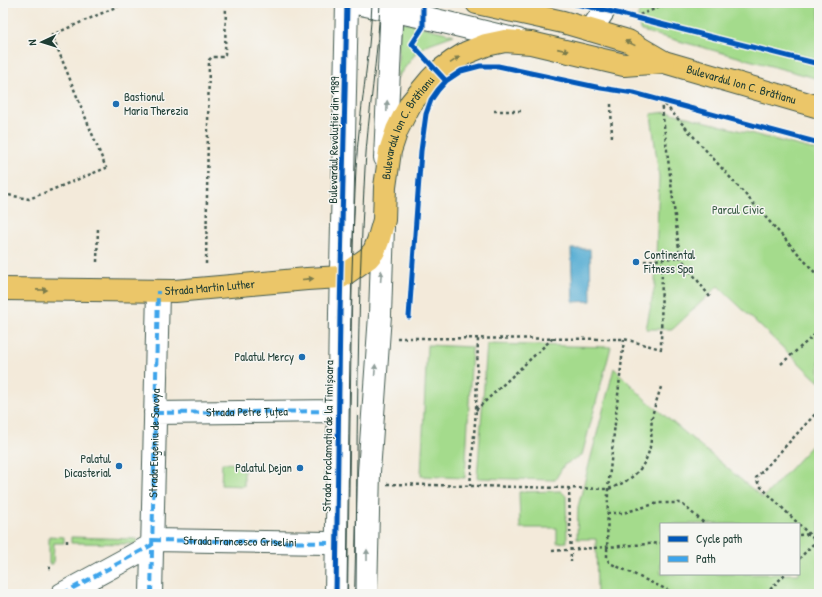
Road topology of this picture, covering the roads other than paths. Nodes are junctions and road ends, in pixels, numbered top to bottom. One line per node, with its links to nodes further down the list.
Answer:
1 (347, 3): 12 (street, Bulevardul Revoluției din 1989)
2 (356, 3): 5 (street, Bulevardul Ion C. Brătianu)
3 (477, 3): 6 (main road, Bulevardul Ion C. Brătianu)
4 (609, 3): 6 (street)
5 (392, 7): 7 (street, Bulevardul Ion C. Brătianu); 10 (street, one-way to 5)
6 (591, 30): 8 (main road, Bulevardul Ion C. Brătianu, one-way to 6)
7 (525, 42): 8 (main road, Bulevardul Ion C. Brătianu, one-way to 8); 10 (main road, Bulevardul Ion C. Brătianu, one-way to 7)
8 (664, 62): 9 (main road, Bulevardul Ion C. Brătianu)
9 (819, 107)
10 (384, 187): 11 (main road)
11 (384, 220): 12 (main road); 22 (street, one-way to 11)
12 (341, 277): 14 (main road, Strada Martin Luther, one-way to 12); 15 (street, Strada Proclamația de la Timișoara)
13 (3, 289): 14 (main road, Strada Martin Luther, one-way to 14)
14 (158, 292): 16 (street, Strada Eugeniu de Savoya)
15 (338, 411): 16 (street, Strada Petre Țuțea); 21 (street, Strada Proclamația de la Timișoara)
16 (156, 413): 17 (street, Strada Eugeniu de Savoya)
17 (152, 543): 18 (street, Strada Francesco Griselini); 19 (street); 20 (street, Strada Eugeniu de Savoya)
18 (328, 543)
19 (62, 594)
20 (151, 594)
21 (336, 594)
22 (366, 594)

